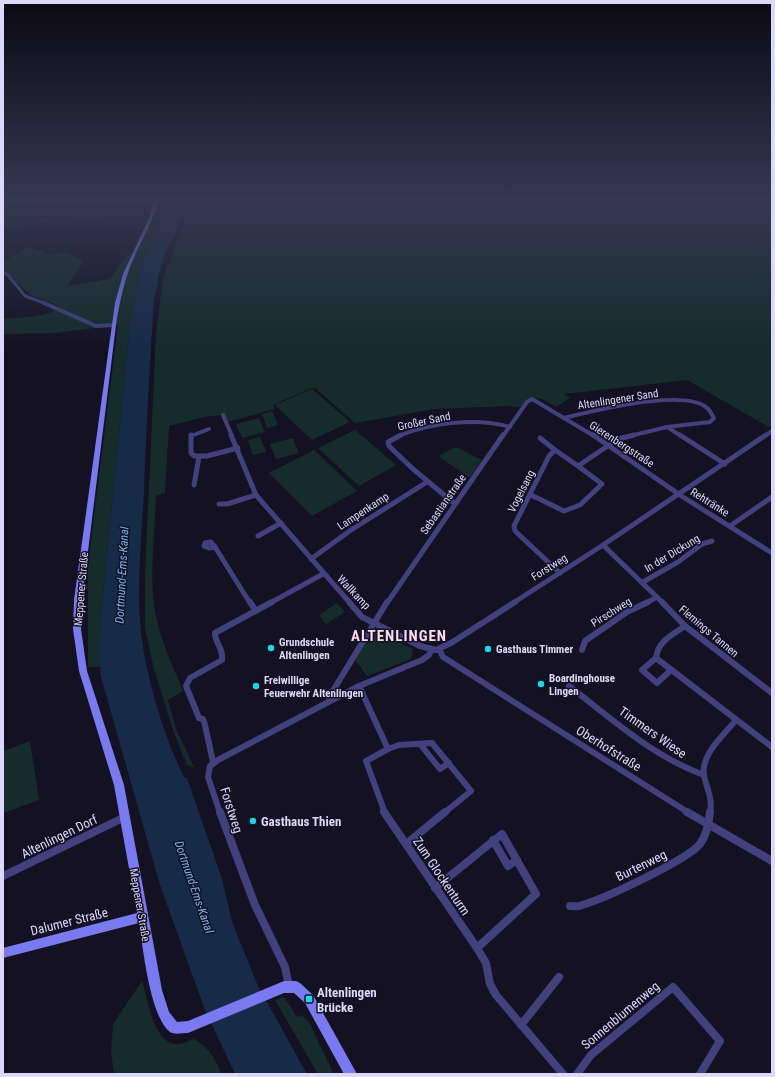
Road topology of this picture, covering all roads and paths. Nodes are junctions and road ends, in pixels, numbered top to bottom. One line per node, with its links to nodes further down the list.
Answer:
1 (137, 248): 3 (main road, Meppener Straße)
2 (3, 272): 3 (street)
3 (114, 325): 56 (main road, Meppener Straße)
4 (532, 399): 6 (street, Gierenbergstraße); 7 (street, Sebastianstraße)
5 (223, 415): 13 (street, Wallkamp)
6 (564, 418): 8 (street, Altenlingener Sand); 12 (street, Gierenbergstraße)
7 (510, 427): 18 (street, Großer Sand); 25 (street, Sebastianstraße)
8 (666, 427): 12 (street); 16 (street)
9 (209, 429): 15 (street)
10 (772, 431): 16 (street, Forstweg)
11 (540, 438): 14 (street)
12 (608, 444): 17 (street); 20 (street, Gierenbergstraße)
13 (238, 448): 15 (street); 21 (street, Wallkamp)
14 (555, 450): 17 (street); 22 (street, Vogelsang)
15 (200, 457): 19 (street)
16 (725, 464): 20 (street, Forstweg)
17 (578, 466): 22 (street)
18 (427, 482): 25 (street, Großer Sand); 33 (street, Lampenkamp)
19 (194, 485)
20 (679, 494): 27 (street, Rehtränke); 30 (street, Forstweg)
21 (256, 495): 24 (street); 26 (street, Wallkamp)
22 (531, 495): 34 (street, Vogelsang)
23 (772, 497): 27 (street, Rehtränke)
24 (219, 504)
25 (454, 504): 39 (street, Sebastianstraße)
26 (281, 523): 28 (street); 33 (street, Wallkamp)
27 (730, 526): 32 (street, Rehtränke)
28 (258, 536)
29 (712, 541): 36 (street, In der Dickung)
30 (603, 545): 34 (street, Forstweg); 36 (street, Flemings Tannen)
31 (215, 547): 38 (street)
32 (772, 553)
33 (311, 559): 35 (street, Wallkamp)
34 (560, 573): 41 (street, Forstweg)
35 (323, 574): 38 (street); 39 (street, Wallkamp)
36 (643, 582): 37 (street, Flemings Tannen)
37 (657, 597): 40 (street, Flemings Tannen); 42 (street, Pirschweg)
38 (256, 611): 53 (street)
39 (373, 623): 41 (street, Wallkamp); 48 (street)
40 (685, 626): 43 (street); 47 (street, Flemings Tannen)
41 (436, 649): 45 (street, Forstweg); 57 (street, Oberhofstraße)
42 (582, 650)
43 (656, 658): 44 (street); 44 (street)
44 (671, 670): 49 (street)
45 (358, 686): 48 (street, Forstweg); 52 (street)
46 (569, 686): 55 (street, Timmers Wiese)
47 (772, 693)
48 (329, 701): 53 (street, Forstweg)
49 (736, 720): 51 (street); 55 (street)
50 (420, 744): 52 (street); 54 (street); 54 (street)
51 (772, 747)
52 (388, 749): 59 (street, Zum Glockenturm)
53 (213, 762): 69 (street, Forstweg)
54 (449, 763): 59 (street)
55 (704, 775): 57 (street)
56 (125, 817): 62 (street, Altenlingen Dorf); 65 (main road, Meppener Straße)
57 (708, 825): 61 (street, Oberhofstraße); 64 (street, Burtenweg)
58 (493, 840): 60 (street); 60 (street); 63 (street)
59 (406, 844): 63 (street, Zum Glockenturm)
60 (517, 860): 66 (street)
61 (772, 861)
62 (3, 876)
63 (435, 888): 66 (street, Zum Glockenturm)
64 (570, 906)
65 (142, 917): 67 (main road, Dalumer Straße); 69 (main road, Meppener Straße)
66 (477, 948): 70 (street, Zum Glockenturm)
67 (3, 953)
68 (559, 977): 70 (street)
69 (289, 986): 71 (main road)
70 (521, 1025): 72 (street, Zum Glockenturm)
71 (351, 1074)
72 (563, 1074)
73 (577, 1074): 74 (street, Sonnenblumenweg)
74 (700, 1074)

